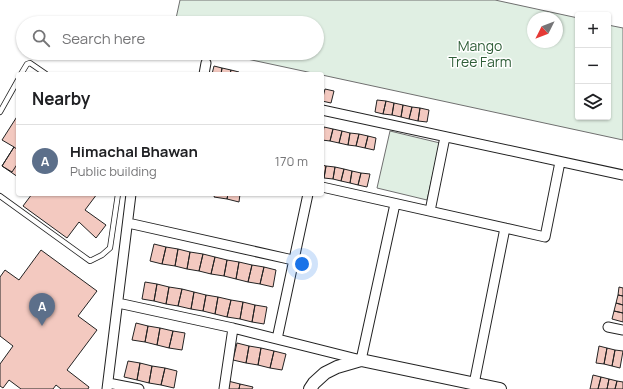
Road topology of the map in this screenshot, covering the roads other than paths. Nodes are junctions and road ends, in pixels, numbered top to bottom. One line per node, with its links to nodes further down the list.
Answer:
1 (206, 63): 4 (street)
2 (23, 72): 3 (lane)
3 (43, 72)
4 (204, 72)
5 (16, 84): 7 (lane)
6 (324, 110): 8 (street)
7 (0, 112)
8 (445, 137): 9 (street); 17 (street)
9 (560, 162): 10 (street); 19 (street)
10 (623, 175)
11 (324, 187): 16 (street)
12 (0, 196): 13 (lane)
13 (118, 196)
14 (131, 196): 18 (street)
15 (308, 196): 20 (street)
16 (395, 204): 17 (street); 26 (street)
17 (430, 211): 19 (street)
18 (128, 223): 20 (street); 21 (street)
19 (505, 228): 27 (street)
20 (293, 260): 25 (street)
21 (118, 303): 23 (street); 28 (street)
22 (608, 327): 24 (street)
23 (233, 328): 25 (street); 30 (street)
24 (623, 330)
25 (277, 339): 26 (street)
26 (361, 360): 27 (street); 31 (street)
27 (474, 384): 32 (street)
28 (107, 386): 29 (street)
29 (139, 389)
30 (224, 389)
31 (310, 389)
32 (500, 389)

